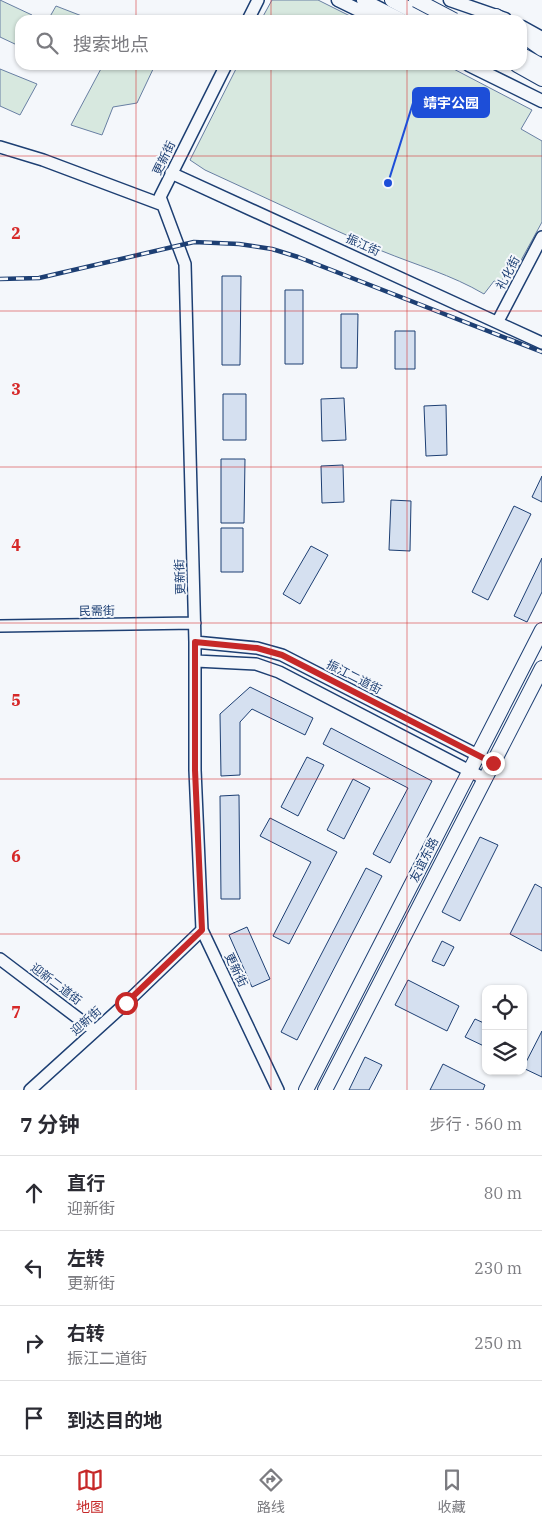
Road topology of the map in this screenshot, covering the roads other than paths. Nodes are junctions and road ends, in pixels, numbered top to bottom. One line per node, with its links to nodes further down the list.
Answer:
1 (258, 0): 8 (street)
2 (338, 0): 9 (main road)
3 (362, 0): 10 (main road)
4 (392, 0): 11 (highway)
5 (416, 0): 12 (highway, bridge)
6 (450, 0): 7 (main road)
7 (464, 3): 13 (street); 14 (main road)
8 (250, 15)
9 (369, 15)
10 (393, 15)
11 (420, 15)
12 (445, 15)
13 (458, 15)
14 (492, 15)
15 (527, 30): 17 (main road)
16 (527, 38): 18 (highway)
17 (542, 38)
18 (542, 49)
19 (527, 58): 20 (highway)
20 (542, 66)
21 (223, 70): 28 (street, 更新街)
22 (480, 70): 25 (main road)
23 (526, 70): 24 (highway)
24 (542, 79)
25 (542, 101)
26 (0, 140): 29 (street)
27 (0, 147): 29 (street)
28 (171, 173): 29 (street, 更新街); 31 (street, 振江街)
29 (162, 201): 33 (street, 更新街)
30 (542, 237): 31 (street, 礼化街)
31 (498, 321): 32 (street, 振江街)
32 (542, 343)
33 (195, 623): 34 (street, 民需街); 36 (street, 更新街)
34 (0, 626)
35 (542, 630): 39 (highway, 友谊东路)
36 (195, 642): 37 (street, 更新街); 39 (street, 振江二道街)
37 (196, 661): 41 (street); 43 (street, 更新街)
38 (542, 668): 40 (highway, 友谊东路)
39 (478, 756): 40 (street, 振江二道街); 41 (highway, 友谊东路)
40 (493, 763): 42 (highway, 友谊东路)
41 (470, 771): 42 (street); 48 (highway, 友谊东路)
42 (485, 779): 49 (highway, 友谊东路)
43 (202, 930): 45 (street, 迎新街); 47 (street, 更新街)
44 (0, 959): 45 (street, 迎新二道街)
45 (95, 1031): 46 (street, 迎新街)
46 (30, 1090)
47 (278, 1090)
48 (306, 1090)
49 (325, 1090)

